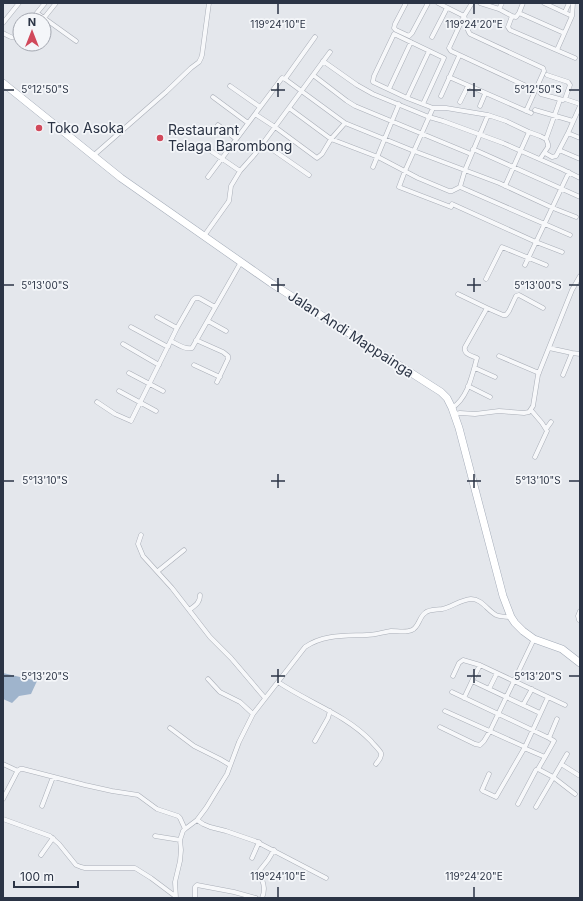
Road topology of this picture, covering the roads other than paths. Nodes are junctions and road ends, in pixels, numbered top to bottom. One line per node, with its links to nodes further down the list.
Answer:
1 (19, 3): 25 (street)
2 (45, 3): 15 (street); 18 (street)
3 (56, 3): 15 (street)
4 (209, 3): 95 (street)
5 (406, 3): 6 (street)
6 (428, 3)
7 (438, 3): 16 (street)
8 (472, 3): 22 (street)
9 (480, 3): 17 (street)
10 (502, 3): 17 (street)
11 (523, 3): 21 (street)
12 (546, 3): 20 (street)
13 (569, 3): 20 (street)
14 (573, 3): 24 (street)
15 (52, 8): 19 (street)
16 (446, 8): 22 (street); 30 (street)
17 (499, 9): 23 (street)
18 (38, 12)
19 (49, 12)
20 (565, 12): 24 (street)
21 (519, 13): 23 (street); 28 (street)
22 (464, 16): 37 (street); 48 (street)
23 (512, 16): 34 (street)
24 (572, 16): 28 (street)
25 (3, 23)
26 (52, 24): 32 (street)
27 (3, 33): 31 (street)
28 (564, 33): 34 (street)
29 (315, 37): 43 (street)
30 (432, 37)
31 (12, 38)
32 (76, 41)
33 (411, 42): 35 (street); 47 (street); 47 (street)
34 (556, 50): 38 (street)
35 (429, 51): 54 (street); 58 (street)
36 (330, 52): 39 (street)
37 (460, 56): 42 (street); 48 (street)
38 (575, 58)
39 (323, 61): 40 (street); 57 (street)
40 (313, 75): 49 (street); 73 (street)
41 (547, 75): 55 (street)
42 (449, 77): 46 (street); 52 (street)
43 (285, 79): 49 (street); 61 (street)
44 (3, 83): 95 (main road, Jalan Andi Mappainga)
45 (230, 86): 61 (street)
46 (468, 86): 50 (street); 56 (street)
47 (389, 89): 54 (street)
48 (535, 90): 65 (street)
49 (301, 91): 62 (street); 75 (street)
50 (485, 94): 60 (street); 65 (street)
51 (541, 94): 55 (street)
52 (440, 96)
53 (213, 97): 74 (street)
54 (407, 98): 58 (street)
55 (563, 100): 59 (street); 69 (street)
56 (460, 102)
57 (399, 104): 71 (street); 73 (street)
58 (423, 104): 63 (street)
59 (580, 105): 70 (street)
60 (480, 106)
61 (260, 107): 67 (street)
62 (289, 108): 77 (street); 84 (street)
63 (433, 108): 68 (street); 71 (street)
64 (535, 110): 69 (street)
65 (526, 111): 66 (street)
66 (531, 113)
67 (255, 114): 74 (street); 77 (street)
68 (488, 115): 78 (street); 81 (street)
69 (555, 116): 72 (street); 86 (street)
70 (578, 116): 72 (street)
71 (429, 117): 79 (street); 81 (street)
72 (573, 121): 80 (street)
73 (392, 122): 79 (street); 85 (street)
74 (248, 123): 83 (street)
75 (345, 123): 84 (street); 85 (street)
76 (218, 125): 83 (street)
77 (275, 127): 84 (street); 87 (street)
78 (529, 132): 86 (street); 90 (street)
79 (422, 133): 92 (street); 94 (street)
80 (568, 133): 82 (street); 91 (street)
81 (479, 134): 89 (street); 90 (street)
82 (580, 138)
83 (236, 139): 97 (street)
84 (331, 139): 96 (street)
85 (385, 139): 92 (street); 96 (street)
86 (546, 139): 93 (street)
87 (263, 143): 103 (street); 106 (street)
88 (205, 148): 97 (street)
89 (473, 149): 94 (street); 101 (street)
90 (521, 150): 98 (street); 101 (street)
91 (559, 150): 93 (street); 99 (street)
92 (414, 151): 102 (street); 104 (street)
93 (544, 153): 98 (street)
94 (471, 154): 102 (street)
95 (93, 156): 117 (main road, Jalan Andi Mappainga)
96 (378, 157): 100 (street); 104 (street)
97 (221, 159): 103 (street); 107 (street)
98 (540, 159): 105 (street)
99 (580, 159)
100 (373, 167)
101 (512, 167): 109 (street); 111 (street)
102 (464, 170): 109 (street); 110 (street)
103 (240, 171): 117 (street)
104 (405, 171): 110 (street); 118 (street)
105 (569, 172): 108 (street); 111 (street)
106 (309, 175)
107 (208, 177)
108 (580, 178)
109 (505, 186): 113 (street)
110 (460, 187): 115 (street)
111 (561, 189): 112 (street); 113 (street)
112 (580, 197)
113 (553, 208): 114 (street); 115 (street)
114 (576, 217)
115 (545, 224): 116 (street); 118 (street)
116 (570, 235)
117 (204, 236): 121 (main road, Jalan Andi Mappainga)
118 (536, 242): 119 (street); 120 (street)
119 (562, 252)
120 (529, 258): 122 (street); 123 (street); 125 (street)
121 (241, 262): 127 (street); 161 (main road, Jalan Andi Mappainga)
122 (525, 265)
123 (546, 265)
124 (580, 276): 139 (street)
125 (486, 279)
126 (458, 294): 128 (street)
127 (215, 307): 131 (street); 133 (street)
128 (487, 308): 129 (street); 145 (street)
129 (543, 308)
130 (157, 317): 133 (street)
131 (208, 321): 134 (street); 135 (street)
132 (131, 327): 138 (street)
133 (178, 328): 136 (street)
134 (226, 331)
135 (196, 340): 136 (street); 149 (street)
136 (171, 341): 138 (street)
137 (123, 344): 144 (street)
138 (168, 347): 144 (street)
139 (549, 348): 140 (street); 147 (street)
140 (572, 353): 141 (street); 148 (street)
141 (580, 354)
142 (499, 356): 147 (street)
143 (194, 364): 149 (street)
144 (158, 365): 152 (street)
145 (475, 368): 150 (street); 153 (street)
146 (129, 373): 152 (street)
147 (539, 373): 159 (street)
148 (563, 375)
149 (220, 377): 151 (street)
150 (495, 377)
151 (217, 382)
152 (149, 384): 155 (street); 158 (street)
153 (468, 386): 156 (street); 161 (street)
154 (119, 391): 158 (street)
155 (163, 391)
156 (490, 397)
157 (98, 402): 158 (street)
158 (140, 402): 160 (street)
159 (531, 410): 161 (street); 163 (street)
160 (156, 411)
161 (453, 411): 171 (main road, Jalan Andi Mappainga)
162 (551, 422): 163 (street)
163 (546, 429): 164 (street)
164 (535, 457)
165 (141, 535): 167 (street)
166 (184, 550): 167 (street)
167 (158, 571): 169 (street)
168 (200, 595): 169 (street)
169 (189, 610): 187 (street)
170 (580, 611): 172 (street)
171 (511, 617): 173 (main road, Jalan Andi Mappainga); 181 (street)
172 (580, 620)
173 (534, 639): 174 (main road, Jalan Andi Mappainga); 180 (street)
174 (580, 663)
175 (480, 665): 176 (street); 177 (street); 179 (street)
176 (497, 673): 180 (street); 182 (street)
177 (453, 676)
178 (208, 679): 194 (street)
179 (472, 681): 182 (street); 188 (street)
180 (514, 681): 183 (street); 185 (street)
181 (278, 682): 187 (street); 191 (street)
182 (489, 689): 185 (street)
183 (532, 689): 186 (street); 189 (street)
184 (452, 692): 188 (street)
185 (507, 697): 189 (street); 195 (street)
186 (548, 697): 190 (street); 193 (street)
187 (265, 698): 194 (street)
188 (464, 698): 195 (street)
189 (523, 705): 193 (street)
190 (565, 705)
191 (330, 711): 202 (street); 207 (street)
192 (445, 711): 200 (street)
193 (540, 713): 199 (street)
194 (253, 714): 209 (street)
195 (498, 714): 199 (street); 200 (street)
196 (557, 719): 201 (street)
197 (440, 727): 200 (street)
198 (170, 728): 209 (street)
199 (532, 730): 201 (street); 203 (street)
200 (490, 731): 203 (street)
201 (549, 738): 205 (street)
202 (315, 741)
203 (524, 748): 205 (street); 212 (street)
204 (567, 754): 208 (street)
205 (545, 757): 210 (street)
206 (3, 764): 211 (street)
207 (376, 764)
208 (561, 764): 213 (street); 215 (street)
209 (230, 765): 222 (street)
210 (538, 769): 215 (street); 218 (street)
211 (18, 770): 214 (street); 217 (street)
212 (489, 774)
213 (580, 776)
214 (53, 777): 219 (street); 223 (street)
215 (553, 777): 216 (street); 220 (street)
216 (575, 794)
217 (3, 799)
218 (518, 804)
219 (42, 806)
220 (536, 807)
221 (3, 819): 225 (street)
222 (197, 820): 223 (street); 227 (street)
223 (185, 829): 226 (street)
224 (155, 836): 226 (street)
225 (53, 838): 229 (street); 232 (street)
226 (180, 840): 232 (street)
227 (259, 842): 228 (street); 230 (street)
228 (274, 850): 231 (street); 235 (street)
229 (41, 855)
230 (252, 858)
231 (326, 878)
232 (176, 897)
233 (195, 898): 234 (street)
234 (256, 898)
235 (262, 898)

